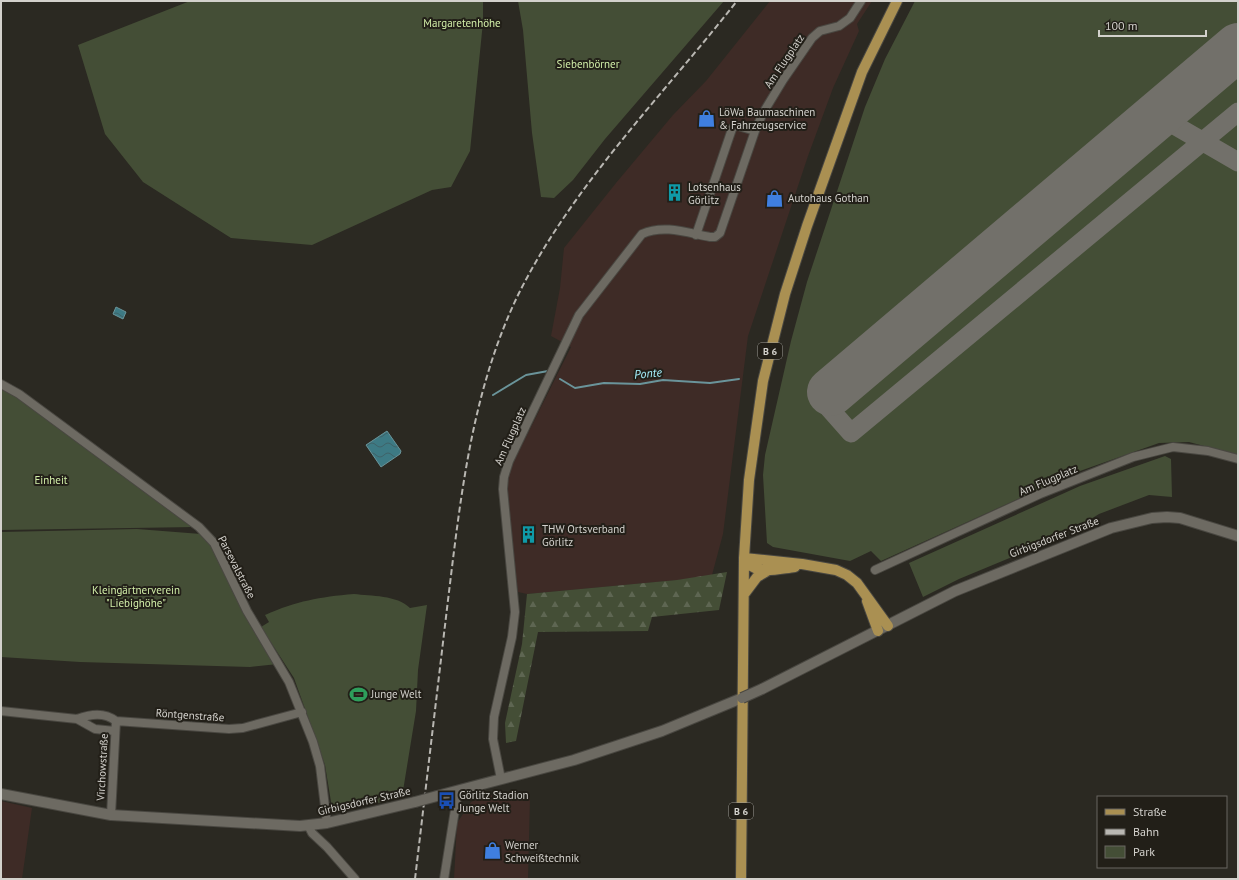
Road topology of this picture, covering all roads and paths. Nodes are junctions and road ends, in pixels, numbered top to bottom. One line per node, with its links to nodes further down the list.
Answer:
1 (861, 1): 3 (street, Am Flugplatz)
2 (897, 1): 8 (main road, B 6)
3 (755, 131): 4 (street, Am Flugplatz); 4 (street)
4 (696, 235): 21 (street, Am Flugplatz)
5 (1, 384): 17 (street, Parsevalstraße)
6 (1238, 459): 11 (street, Am Flugplatz)
7 (1238, 536): 14 (street, Girbigsdorfer Straße)
8 (744, 558): 9 (main road); 10 (main road); 12 (main road, B 6)
9 (810, 566): 10 (main road); 13 (main road)
10 (769, 570): 12 (main road)
11 (875, 570)
12 (745, 593): 29 (main road, B 6)
13 (866, 595): 14 (main road); 15 (main road)
14 (888, 626): 15 (street, Girbigsdorfer Straße)
15 (878, 631): 21 (street, Girbigsdorfer Straße, bridge)
16 (1, 711): 18 (street, Röntgenstraße)
17 (302, 712): 19 (street, Röntgenstraße); 25 (street, Parsevalstraße)
18 (77, 719): 19 (street, Röntgenstraße); 20 (street, Röntgenstraße)
19 (116, 721): 20 (street, Virchowstraße)
20 (116, 731): 24 (street, Virchowstraße)
21 (501, 779): 22 (street, Girbigsdorfer Straße)
22 (458, 791): 25 (street, Girbigsdorfer Straße, bridge); 28 (street)
23 (1, 794): 24 (street, Girbigsdorfer Straße)
24 (111, 815): 26 (street, Girbigsdorfer Straße)
25 (326, 823): 26 (street, Girbigsdorfer Straße)
26 (308, 826): 27 (street)
27 (355, 879)
28 (444, 879)
29 (741, 879)

